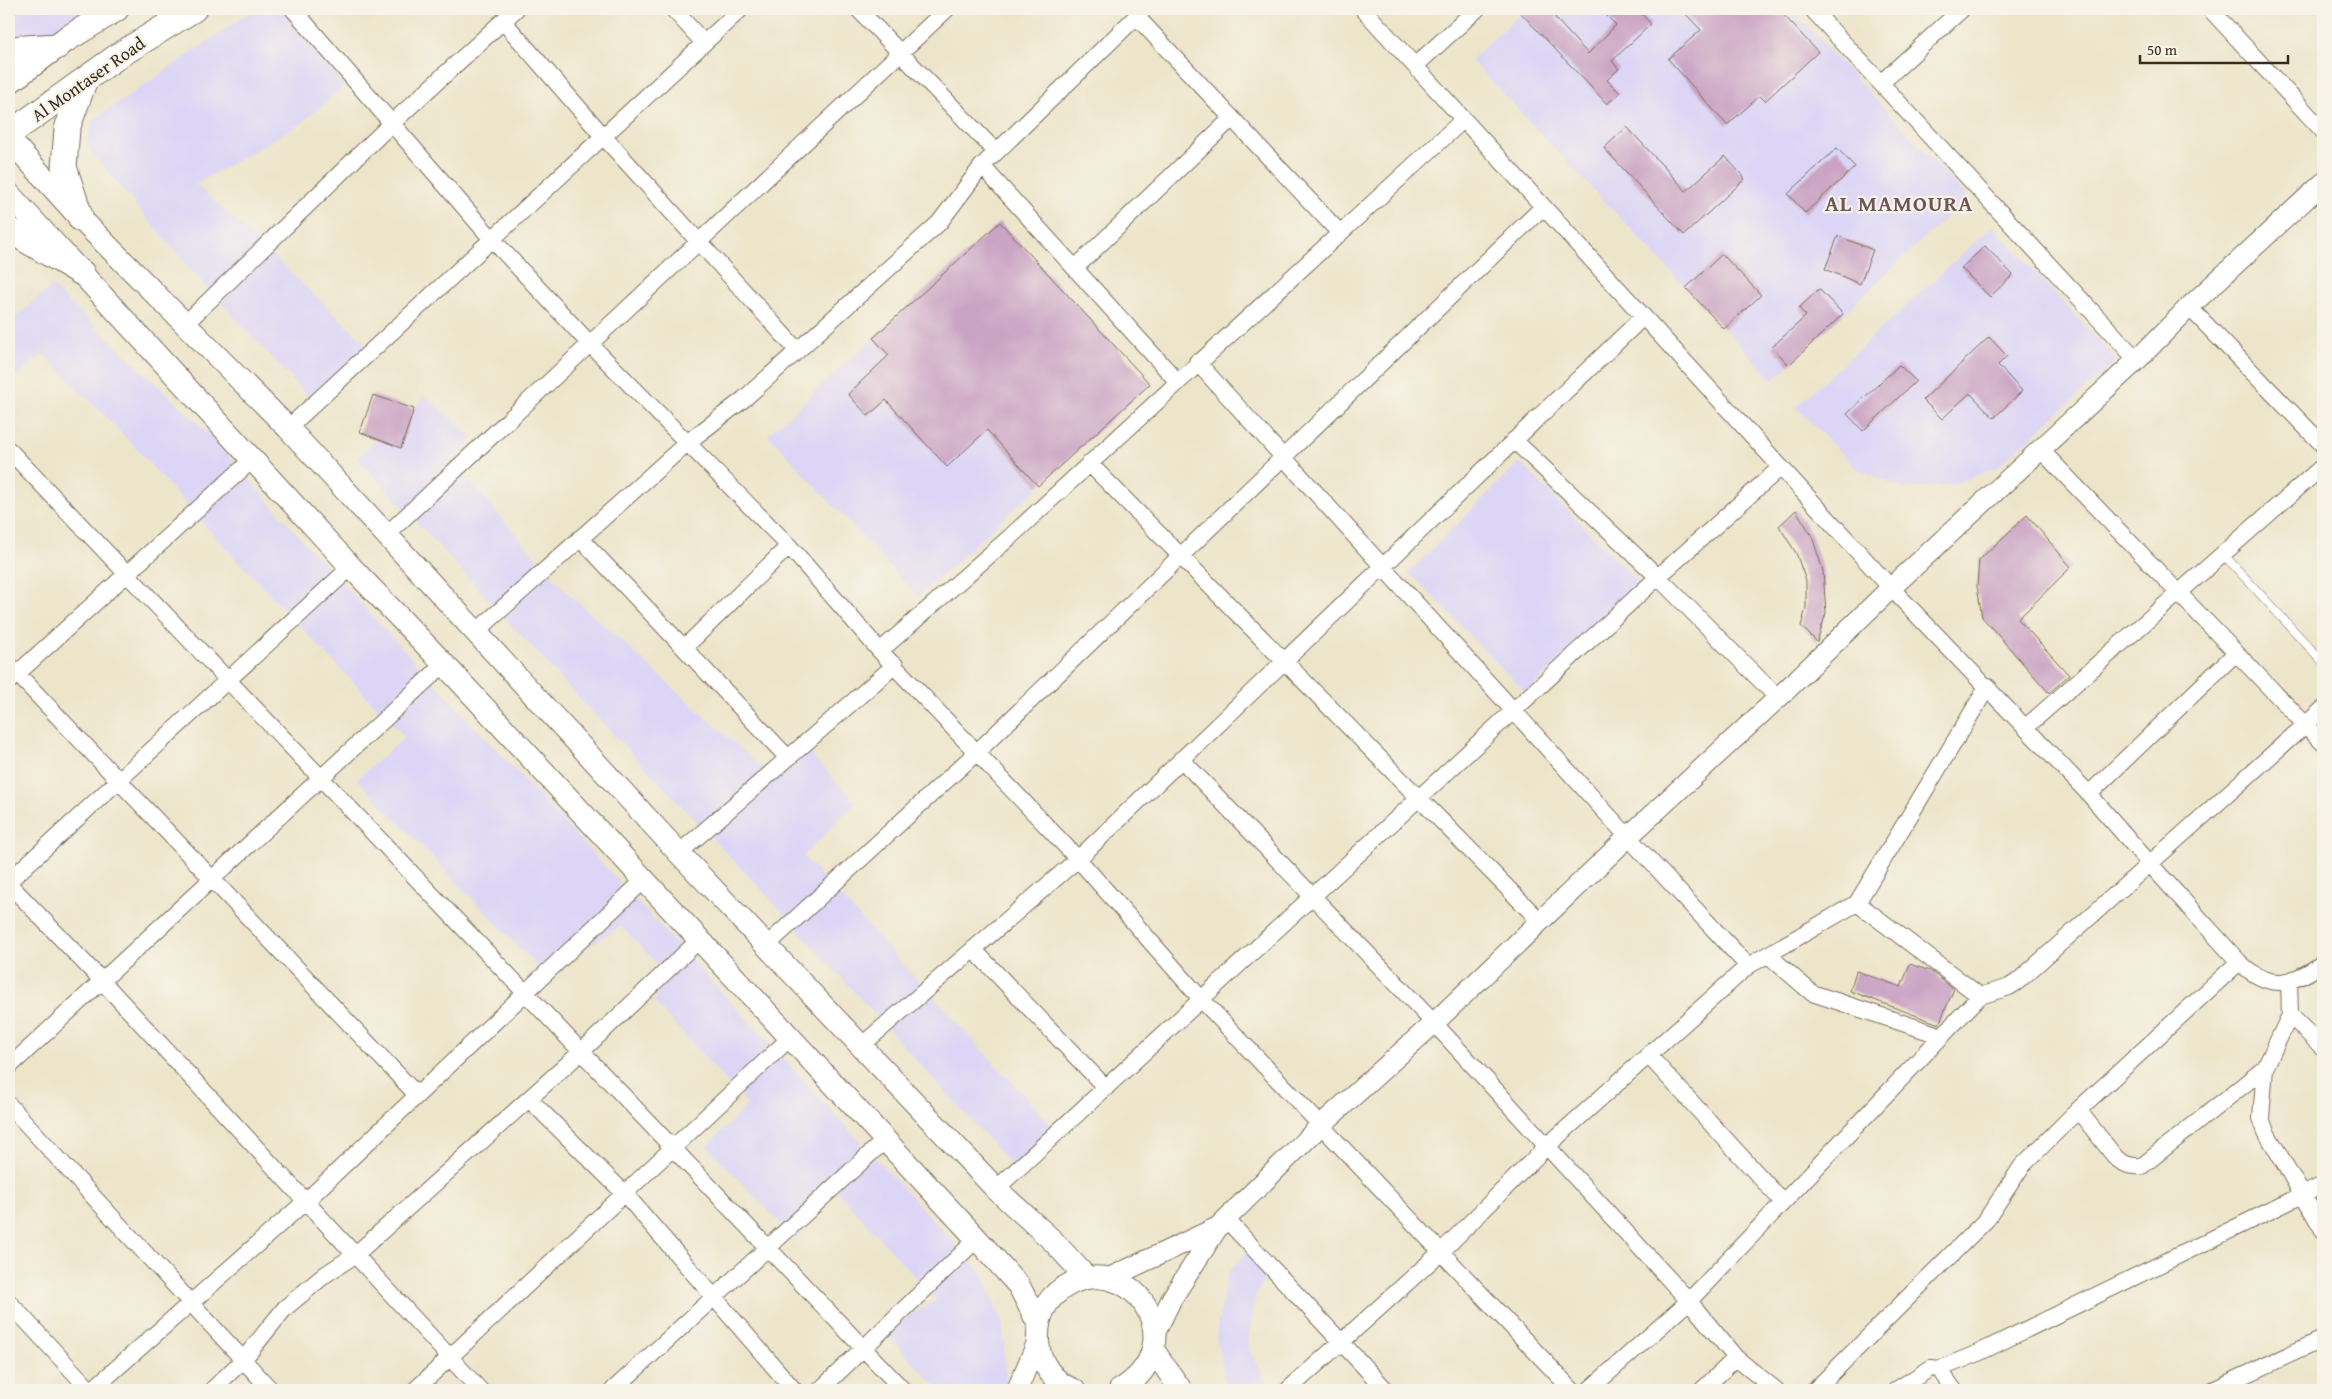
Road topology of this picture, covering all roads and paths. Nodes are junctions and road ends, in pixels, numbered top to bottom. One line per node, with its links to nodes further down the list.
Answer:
1 (116, 9): 17 (main road)
2 (194, 9): 22 (main road, Al Montaser Road)
3 (293, 9): 26 (street)
4 (516, 9): 15 (street)
5 (673, 9): 16 (street)
6 (741, 9): 16 (street)
7 (858, 9): 19 (street)
8 (947, 9): 19 (street)
9 (1363, 9): 20 (street)
10 (1477, 9): 20 (street)
11 (1812, 9): 23 (street)
12 (1962, 9): 23 (street)
13 (2210, 9): 27 (street)
14 (1140, 13): 24 (street); 31 (street)
15 (503, 21): 26 (street); 29 (street)
16 (704, 43): 29 (street)
17 (58, 46): 18 (main road); 21 (main road)
18 (9, 48)
19 (900, 53): 31 (street); 40 (street)
20 (1416, 65): 25 (street)
21 (9, 81)
22 (84, 82): 28 (main road, Al Montaser Road); 36 (main road)
23 (1882, 82): 48 (street)
24 (1232, 118): 38 (street); 41 (street)
25 (1463, 120): 35 (street); 38 (street)
26 (392, 123): 39 (street); 45 (street)
27 (2323, 131)
28 (9, 134)
29 (603, 136): 39 (street); 40 (street)
30 (9, 139): 36 (main road)
31 (996, 152): 32 (street)
32 (982, 166): 41 (street); 47 (street)
33 (2323, 183): 43 (street)
34 (9, 194): 42 (main road)
35 (1543, 207): 44 (street); 57 (street)
36 (81, 219): 45 (main road)
37 (9, 230): 42 (main road)
38 (1339, 232): 49 (street)
39 (491, 238): 46 (street); 51 (street)
40 (699, 241): 46 (street); 47 (street)
41 (1075, 268): 50 (street)
42 (82, 273): 58 (main road)
43 (2189, 307): 48 (street); 54 (street)
44 (1643, 317): 52 (street); 61 (street)
45 (185, 324): 51 (main road)
46 (589, 343): 53 (street); 62 (street)
47 (797, 350): 53 (street)
48 (2137, 360): 55 (street)
49 (1197, 362): 50 (street); 57 (street)
50 (1177, 381): 59 (street)
51 (288, 428): 62 (main road)
52 (1514, 440): 68 (street); 70 (street)
53 (688, 442): 63 (street); 64 (street)
54 (2323, 445)
55 (2039, 448): 71 (street); 72 (street)
56 (9, 450): 69 (street)
57 (1283, 457): 66 (street); 68 (street)
58 (253, 459): 67 (main road); 69 (street)
59 (1088, 464): 66 (street); 75 (street)
60 (2323, 466): 65 (street)
61 (1780, 467): 70 (street); 71 (street)
62 (386, 534): 73 (main road)
63 (580, 538): 73 (street); 74 (street)
64 (789, 546): 74 (street); 75 (street)
65 (2223, 554): 72 (street); 78 (lane)
66 (1180, 556): 77 (street); 90 (street)
67 (351, 567): 79 (main road); 82 (street)
68 (1382, 567): 77 (street); 86 (street)
69 (127, 575): 81 (street); 82 (street)
70 (1658, 577): 84 (street); 86 (street)
71 (1891, 588): 83 (street); 84 (street)
72 (2178, 593): 76 (street); 88 (street)
73 (476, 632): 98 (main road)
74 (684, 648): 91 (street)
75 (880, 651): 80 (street)
76 (2236, 653): 87 (street); 95 (street)
77 (1284, 661): 92 (street); 96 (street)
78 (2323, 662)
79 (444, 664): 93 (street); 102 (main road)
80 (895, 664): 90 (street); 91 (street)
81 (12, 673): 94 (street)
82 (227, 682): 93 (street); 94 (street)
83 (1988, 686): 88 (street); 105 (street)
84 (1778, 698): 97 (street)
85 (2323, 709): 87 (street)
86 (1514, 712): 96 (street); 97 (street)
87 (2306, 726): 89 (street); 100 (street)
88 (2026, 727): 95 (street)
89 (2323, 743)
90 (977, 752): 99 (street); 108 (street)
91 (788, 758): 98 (street)
92 (1181, 759): 99 (street); 104 (street)
93 (321, 778): 101 (street); 116 (street)
94 (118, 780): 101 (street); 103 (street)
95 (2089, 794): 100 (street)
96 (1420, 799): 104 (street); 106 (street)
97 (1628, 837): 106 (street); 113 (street)
98 (679, 853): 108 (main road)
99 (1078, 859): 109 (street); 118 (street)
100 (2150, 864): 111 (street); 117 (street)
101 (212, 879): 114 (street); 130 (street)
102 (644, 880): 107 (main road); 116 (street)
103 (9, 882): 114 (street)
104 (1314, 896): 118 (street); 120 (street)
105 (1857, 903): 110 (street); 117 (street)
106 (1540, 920): 120 (street)
107 (699, 940): 122 (main road); 125 (street)
108 (766, 946): 123 (main road)
109 (973, 949): 123 (street); 129 (street)
110 (1768, 955): 113 (street); 121 (street)
111 (2239, 962): 115 (street); 133 (street)
112 (2323, 963): 115 (street)
113 (1748, 966): 126 (street)
114 (102, 981): 127 (street); 142 (street)
115 (2289, 982): 119 (street)
116 (525, 993): 125 (street); 130 (street)
117 (1980, 996): 121 (street)
118 (1202, 1000): 129 (street); 134 (street)
119 (2290, 1015): 124 (street); 128 (street)
120 (1434, 1023): 134 (street); 136 (street)
121 (1942, 1036): 143 (street)
122 (790, 1038): 135 (main road); 137 (street)
123 (861, 1046): 139 (main road)
124 (2323, 1048)
125 (581, 1052): 131 (street); 137 (street)
126 (1649, 1056): 136 (street); 143 (street)
127 (9, 1067)
128 (2265, 1068): 133 (street); 141 (street)
129 (1106, 1088): 139 (street)
130 (417, 1095): 142 (street)
131 (529, 1099): 140 (street); 149 (street)
132 (9, 1105): 154 (street)
133 (2078, 1110): 183 (street)
134 (1320, 1126): 144 (street); 148 (street)
135 (885, 1140): 146 (main road); 147 (street)
136 (1546, 1147): 148 (street); 152 (street)
137 (672, 1149): 140 (street); 147 (street)
138 (2323, 1185): 141 (street)
139 (996, 1189): 150 (main road)
140 (624, 1194): 151 (street); 161 (street)
141 (2303, 1194): 145 (street); 163 (street)
142 (306, 1201): 149 (street); 154 (street)
143 (1783, 1202): 152 (street)
144 (1222, 1223): 150 (street); 157 (street); 158 (street)
145 (2323, 1230)
146 (977, 1239): 155 (main road); 159 (street)
147 (768, 1248): 151 (street); 159 (street)
148 (1441, 1252): 158 (street); 179 (street)
149 (355, 1255): 161 (street); 162 (street)
150 (1097, 1278): 155 (main road); 157 (main road)
151 (713, 1298): 169 (street); 170 (street)
152 (1689, 1301): 160 (street); 180 (street)
153 (9, 1302): 164 (street)
154 (191, 1303): 162 (street); 164 (street)
155 (1038, 1333): 173 (street); 174 (main road)
156 (2323, 1339): 186 (street)
157 (1154, 1342): 175 (main road); 176 (main road)
158 (1341, 1342): 177 (street); 178 (street)
159 (864, 1349): 171 (street); 172 (street)
160 (1736, 1358): 181 (street); 182 (street)
161 (449, 1359): 167 (street); 168 (street)
162 (244, 1360): 165 (street); 166 (street)
163 (1939, 1369): 184 (street); 185 (street)
164 (91, 1390)
165 (212, 1390)
166 (271, 1390)
167 (416, 1390)
168 (480, 1390)
169 (613, 1390)
170 (794, 1390)
171 (820, 1390)
172 (903, 1390)
173 (1017, 1390)
174 (1074, 1390)
175 (1120, 1390)
176 (1181, 1390)
177 (1288, 1390)
178 (1386, 1390)
179 (1572, 1390)
180 (1589, 1390)
181 (1702, 1390)
182 (1776, 1390)
183 (1815, 1390)
184 (1896, 1390)
185 (1954, 1390)
186 (2214, 1390)

